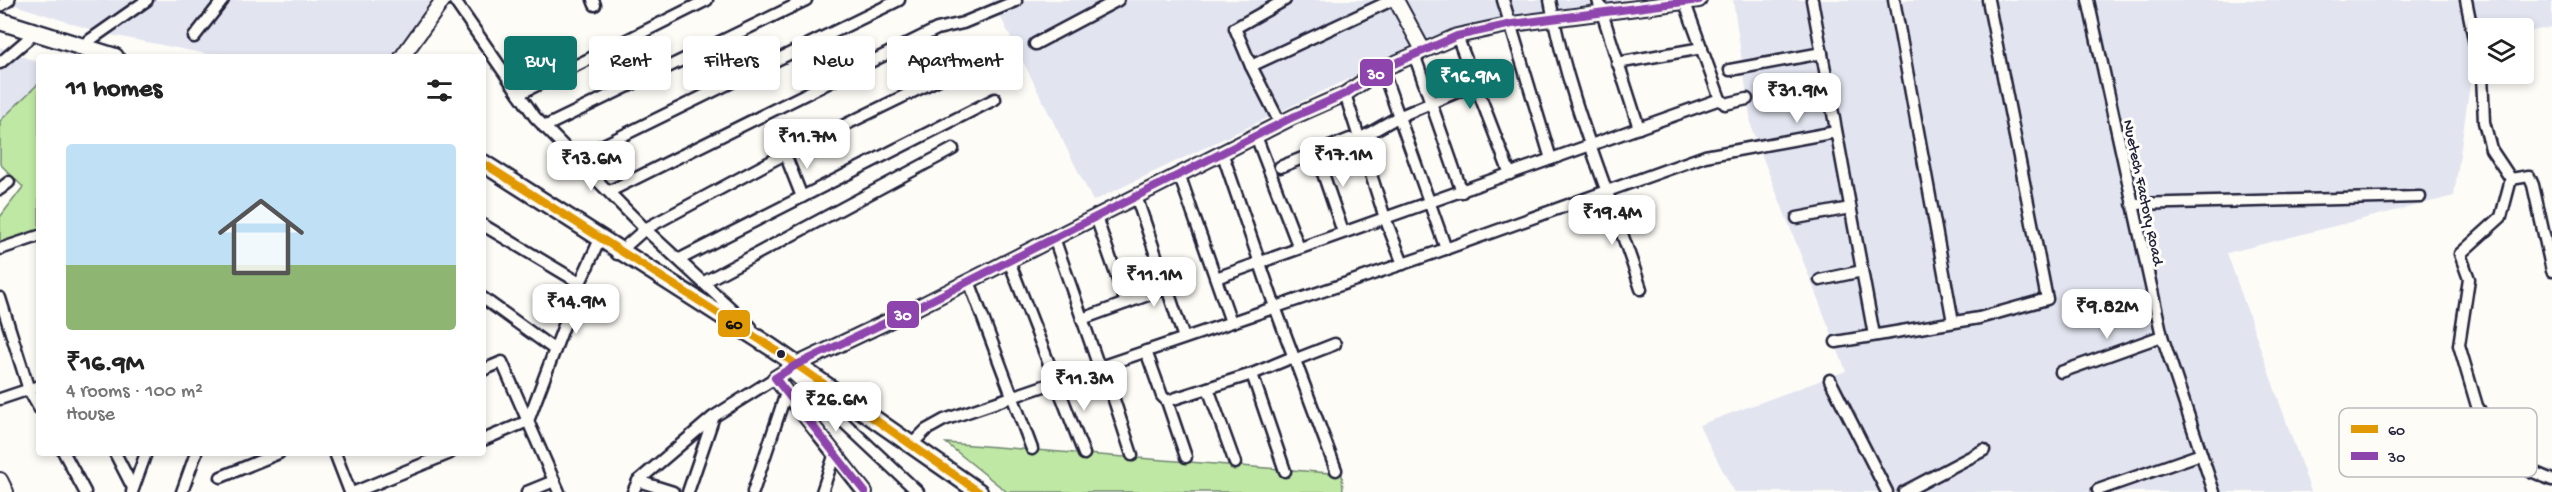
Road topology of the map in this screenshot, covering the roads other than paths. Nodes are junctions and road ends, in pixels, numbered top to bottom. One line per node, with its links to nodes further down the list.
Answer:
1 (9, 0): 23 (street)
2 (147, 0): 35 (street)
3 (223, 0): 31 (street)
4 (442, 0): 38 (street)
5 (454, 0): 47 (street)
6 (707, 0): 47 (street)
7 (806, 0): 55 (street)
8 (899, 0): 65 (street)
9 (1118, 0): 33 (street)
10 (1285, 0): 41 (street)
11 (1392, 0): 41 (street)
12 (1396, 0): 36 (street)
13 (1503, 0): 28 (street)
14 (1550, 0): 26 (street)
15 (1598, 0): 24 (street)
16 (1812, 0): 37 (street)
17 (1894, 0): 114 (street)
18 (1988, 0): 114 (street)
19 (2088, 0): 80 (street, Nuetech Factory Road)
20 (2466, 0): 25 (street)
21 (1016, 1): 73 (street)
22 (1692, 1): 24 (street); 34 (street)
23 (0, 6)
24 (1600, 14): 26 (street); 40 (street)
25 (2470, 18)
26 (1554, 20): 28 (street); 60 (street)
27 (0, 21): 35 (main road)
28 (1512, 24): 30 (street); 66 (street)
29 (0, 30): 32 (main road)
30 (1457, 36): 36 (street); 44 (street)
31 (194, 37)
32 (28, 39): 35 (main road); 39 (street)
33 (1035, 44)
34 (1702, 48): 40 (street); 50 (street)
35 (82, 52)
36 (1419, 52): 42 (street); 52 (street)
37 (1822, 53): 43 (street); 57 (street)
38 (404, 54)
39 (0, 63)
40 (1617, 63): 56 (street)
41 (1251, 66): 54 (street)
42 (1382, 69): 48 (street); 53 (street)
43 (1730, 70)
44 (1476, 84): 52 (street); 70 (street)
45 (2482, 84): 72 (street)
46 (917, 90): 64 (street)
47 (519, 94): 55 (street)
48 (1345, 94): 54 (street); 59 (street)
49 (995, 99): 77 (street)
50 (1720, 99): 51 (street); 56 (street)
51 (1747, 99)
52 (1431, 104): 53 (street); 74 (street)
53 (1398, 117): 59 (street); 79 (street)
54 (1280, 123): 58 (street)
55 (544, 127): 65 (street)
56 (1639, 128): 60 (street)
57 (1836, 132): 75 (street); 81 (street)
58 (1256, 135): 62 (street); 91 (street)
59 (1355, 139): 63 (street); 83 (street)
60 (1589, 146): 66 (street); 75 (street)
61 (953, 149): 104 (street)
62 (1222, 152): 69 (street); 97 (street)
63 (1316, 153): 68 (street); 87 (street)
64 (785, 154): 77 (street); 86 (street)
65 (577, 158): 73 (street)
66 (1551, 159): 70 (street)
67 (486, 165): 90 (main road)
68 (1280, 168)
69 (1179, 174): 76 (street); 101 (street)
70 (1510, 174): 74 (street)
71 (486, 176): 90 (main road)
72 (2511, 179): 100 (street); 137 (street)
73 (610, 191): 86 (street)
74 (1462, 192): 79 (street)
75 (1607, 193): 93 (street); 107 (street)
76 (1136, 196): 82 (street); 106 (street)
77 (802, 197): 95 (street)
78 (2420, 197): 80 (street)
79 (1429, 202): 83 (street); 93 (street)
80 (2132, 204): 116 (street, Nuetech Factory Road)
81 (1850, 208): 84 (street); 99 (street)
82 (1096, 217): 88 (street); 110 (street)
83 (1385, 218): 87 (street); 98 (street)
84 (1797, 218)
85 (486, 227): 105 (street)
86 (645, 229): 94 (street); 95 (street)
87 (1343, 232): 91 (street)
88 (1054, 238): 96 (street); 112 (street)
89 (36, 240): 92 (street)
90 (599, 241): 94 (main road); 105 (street)
91 (1299, 248): 97 (street)
92 (0, 249)
93 (1446, 249): 98 (street)
94 (618, 253): 120 (main road); 126 (main road)
95 (680, 259): 104 (street)
96 (1009, 261): 103 (street); 130 (street)
97 (1260, 262): 101 (street); 111 (street)
98 (1403, 264): 111 (street)
99 (1862, 271): 102 (street); 115 (street)
100 (2552, 271)
101 (1215, 278): 113 (street)
102 (1820, 280)
103 (969, 281): 126 (street); 134 (street)
104 (704, 282): 120 (street)
105 (580, 283): 121 (street)
106 (1167, 288): 110 (street); 117 (street)
107 (1641, 289)
108 (0, 298): 131 (street)
109 (486, 300): 121 (street)
110 (1126, 303): 112 (street)
111 (1275, 307): 113 (street); 123 (street)
112 (1082, 319): 124 (street)
113 (1231, 322): 117 (street)
114 (1953, 322): 115 (street)
115 (1874, 335): 118 (street)
116 (2162, 336): 127 (street); 145 (street, Nuetech Factory Road)
117 (1184, 338): 122 (street)
118 (1836, 342)
119 (1335, 344): 123 (street)
120 (771, 347): 126 (main road)
121 (555, 350): 139 (street)
122 (1146, 351): 124 (street); 136 (street)
123 (1294, 358): 128 (street); 157 (street)
124 (1101, 367): 130 (street); 146 (street)
125 (486, 369): 139 (street)
126 (786, 371): 133 (street); 138 (street); 141 (main road); 179 (street); 180 (main road)
127 (2061, 372)
128 (1252, 374): 132 (street); 158 (street)
129 (1830, 380): 182 (street)
130 (1057, 381): 134 (street); 144 (street)
131 (34, 388): 135 (street)
132 (1208, 388): 136 (street); 156 (street)
133 (786, 393): 154 (street); 176 (street)
134 (1012, 397): 141 (street); 142 (street)
135 (0, 399)
136 (1167, 401): 155 (street)
137 (2478, 408)
138 (713, 417): 164 (street); 175 (street)
139 (528, 421): 140 (street); 163 (street)
140 (486, 439)
141 (911, 445): 181 (main road)
142 (1032, 448)
143 (1984, 450): 183 (street)
144 (1084, 454)
145 (2201, 454): 166 (street); 184 (street, Nuetech Factory Road)
146 (1132, 455)
147 (66, 456): 168 (street)
148 (117, 456): 165 (street)
149 (145, 456): 165 (street)
150 (195, 456): 169 (street)
151 (272, 456): 160 (street)
152 (336, 456): 170 (street)
153 (443, 456): 171 (street)
154 (834, 456): 177 (street); 178 (street)
155 (1186, 457)
156 (1235, 463)
157 (1336, 470)
158 (1285, 471)
159 (2537, 474): 162 (street)
160 (221, 477)
161 (0, 480): 167 (street)
162 (2552, 480)
163 (554, 481): 172 (street); 173 (street)
164 (636, 487): 174 (street)
165 (133, 490)
166 (2098, 490)
167 (6, 492)
168 (85, 492)
169 (182, 492)
170 (350, 492)
171 (355, 492)
172 (527, 492)
173 (559, 492)
174 (673, 492)
175 (688, 492)
176 (753, 492)
177 (822, 492)
178 (865, 492)
179 (918, 492)
180 (963, 492)
181 (979, 492)
182 (1887, 492)
183 (1904, 492)
184 (2214, 492)

